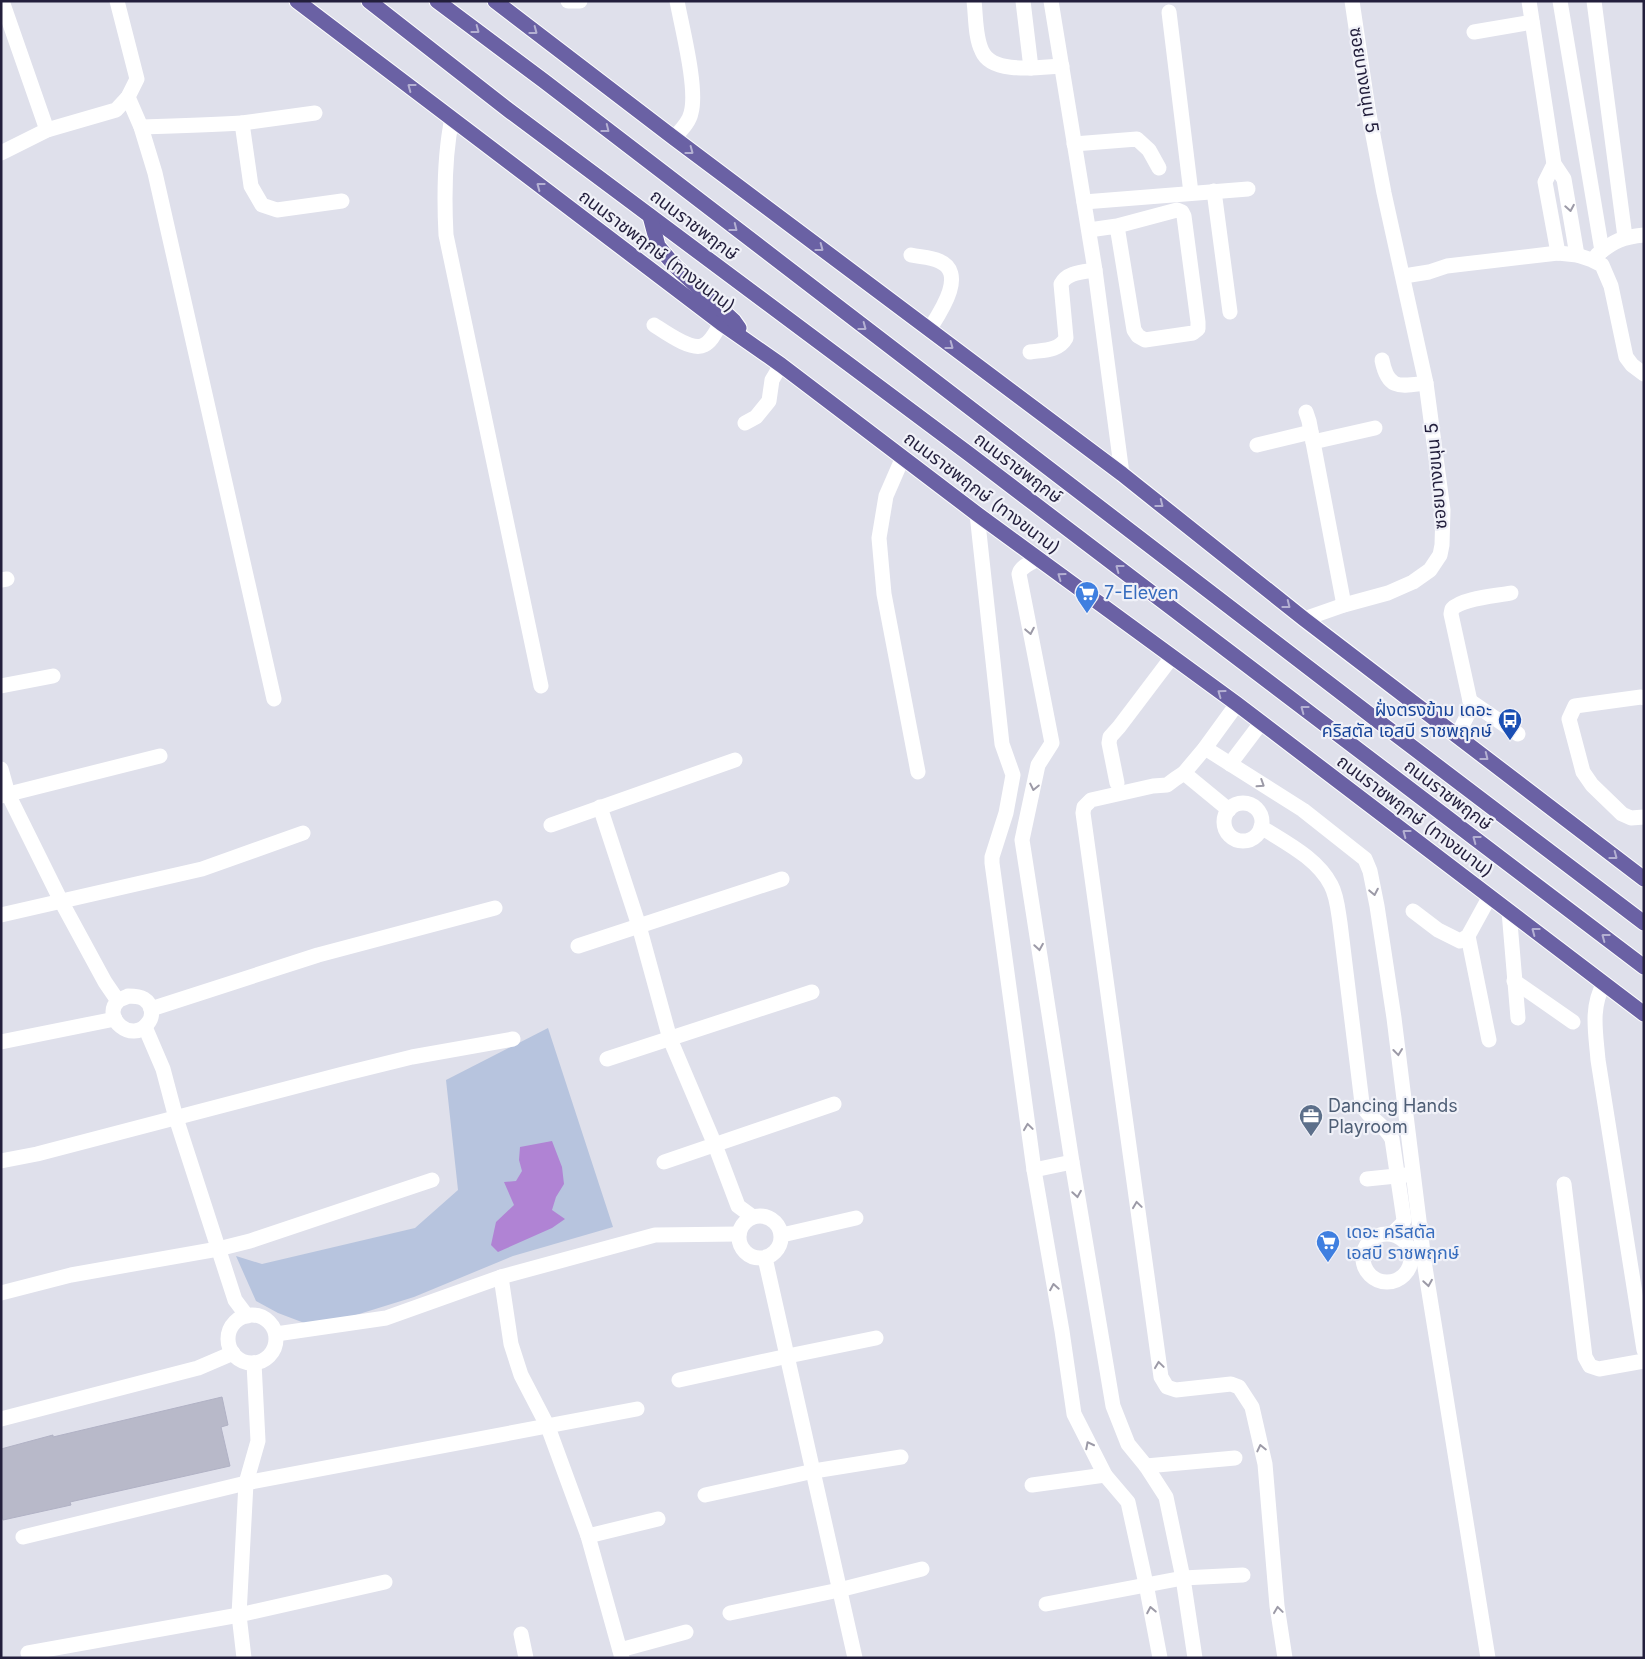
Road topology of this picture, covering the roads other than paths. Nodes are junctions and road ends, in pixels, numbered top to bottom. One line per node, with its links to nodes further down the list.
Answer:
1 (2, 1): 27 (street)
2 (117, 1): 22 (street)
3 (297, 1): 24 (main road, ถนนราชพฤกษ์ (ทางขนาน), one-way to 3)
4 (369, 1): 38 (main road, ถนนราชพฤกษ์)
5 (437, 1): 105 (main road, ถนนราชพฤกษ์, one-way to 105)
6 (495, 1): 28 (main road, one-way to 28)
7 (568, 1): 8 (street)
8 (580, 1)
9 (677, 1): 28 (street)
10 (974, 1): 21 (street)
11 (1023, 1): 21 (street)
12 (1052, 1): 20 (street)
13 (1352, 1): 48 (street, ซอยบางขนุน 5)
14 (1528, 1): 18 (street)
15 (1560, 1): 46 (street)
16 (1594, 1): 42 (street)
17 (1169, 12): 35 (street)
18 (1532, 22): 19 (street); 31 (street)
19 (1474, 32)
20 (1062, 66): 21 (street); 29 (street)
21 (1031, 68)
22 (128, 98): 26 (street); 27 (street)
23 (315, 113): 25 (street)
24 (452, 118): 50 (main road, ถนนราชพฤกษ์ (ทางขนาน), one-way to 24); 74 (street)
25 (242, 123): 26 (street); 36 (street)
26 (141, 127): 76 (street)
27 (47, 130): 30 (street)
28 (674, 138): 52 (main road, one-way to 52)
29 (1074, 144): 32 (street); 37 (street)
30 (1, 153)
31 (1554, 164): 43 (street); 45 (street, one-way to 45)
32 (1159, 168)
33 (1248, 188): 34 (street)
34 (1214, 191): 35 (street); 49 (street)
35 (1191, 194): 37 (street)
36 (342, 201)
37 (1084, 202): 40 (street)
38 (650, 216): 53 (main road); 109 (main road, ถนนราชพฤกษ์, one-way to 38)
39 (1117, 226): 39 (street); 40 (street)
40 (1089, 230): 47 (street)
41 (1644, 235): 42 (street)
42 (1625, 237): 46 (street)
43 (1558, 254): 45 (street); 48 (street)
44 (911, 255): 52 (street)
45 (1577, 255): 46 (street)
46 (1597, 255): 57 (street)
47 (1095, 270): 54 (street); 65 (street)
48 (1404, 276): 58 (street, ซอยบางขนุน 5)
49 (1230, 312)
50 (721, 324): 51 (street); 53 (main road, ถนนราชพฤกษ์ (ทางขนาน))
51 (654, 325)
52 (929, 330): 65 (main road, one-way to 65)
53 (751, 343): 56 (main road, ถนนราชพฤกษ์ (ทางขนาน))
54 (1030, 352)
55 (1382, 360): 58 (street)
56 (781, 365): 60 (street); 64 (main road, ถนนราชพฤกษ์ (ทางขนาน))
57 (1644, 374)
58 (1426, 383): 69 (street, ซอยบางขนุน 5)
59 (1306, 412): 62 (street)
60 (744, 423)
61 (1375, 428): 62 (street)
62 (1312, 437): 63 (street); 69 (street)
63 (1258, 445)
64 (903, 457): 66 (main road, ถนนราชพฤกษ์ (ทางขนาน)); 87 (street)
65 (1122, 474): 70 (main road, one-way to 70)
66 (978, 514): 67 (main road, ถนนราชพฤกษ์ (ทางขนาน)); 133 (street, one-way to 66)
67 (1038, 559): 71 (main road, ถนนราชพฤกษ์ (ทางขนาน), one-way to 67); 132 (street, one-way to 132)
68 (1511, 593): 77 (street)
69 (1344, 605): 70 (street, ซอยบางขนุน 5)
70 (1304, 619): 81 (main road)
71 (1172, 657): 78 (main road, ถนนราชพฤกษ์ (ทางขนาน), one-way to 71); 89 (street)
72 (53, 676): 73 (street)
73 (1, 686)
74 (541, 686)
75 (1644, 698): 93 (street)
76 (274, 699)
77 (1470, 701): 80 (street); 81 (street)
78 (1237, 704): 79 (main road, ถนนราชพฤกษ์ (ทางขนาน)); 82 (street)
79 (1261, 723): 85 (street); 99 (main road, ถนนราชพฤกษ์ (ทางขนาน), one-way to 79)
80 (1518, 734)
81 (1457, 736): 98 (main road, one-way to 98)
82 (1205, 748): 85 (street); 88 (street)
83 (160, 756): 90 (street)
84 (735, 760): 91 (street)
85 (1230, 764): 127 (street, one-way to 127)
86 (1, 769): 90 (street)
87 (918, 772)
88 (1184, 773): 92 (street); 189 (street, one-way to 88)
89 (1117, 783)
90 (5, 795): 100 (street)
91 (600, 807): 94 (street); 106 (street)
92 (1229, 810): 95 (street); 95 (street)
93 (1644, 816)
94 (551, 825)
95 (1262, 827): 128 (street)
96 (303, 833): 100 (street)
97 (782, 879): 106 (street)
98 (1644, 879)
99 (1490, 896): 103 (main road, ถนนราชพฤกษ์ (ทางขนาน)); 107 (street)
100 (61, 901): 104 (street); 113 (street)
101 (495, 908): 114 (street)
102 (1413, 911): 107 (street)
103 (1509, 911): 110 (street); 111 (main road, ถนนราชพฤกษ์ (ทางขนาน), one-way to 103)
104 (1, 915)
105 (1644, 922)
106 (639, 926): 108 (street); 121 (street)
107 (1468, 936): 122 (street)
108 (578, 946)
109 (1644, 967)
110 (1514, 981): 116 (street); 118 (street)
111 (1604, 983): 115 (main road, ถนนราชพฤกษ์ (ทางขนาน)); 151 (street)
112 (812, 992): 121 (street)
113 (118, 1001): 114 (street); 117 (street)
114 (152, 1009): 119 (street)
115 (1644, 1014)
116 (1518, 1018)
117 (115, 1019): 119 (street); 123 (street)
118 (1573, 1022)
119 (145, 1027): 126 (street)
120 (513, 1039): 126 (street)
121 (670, 1039): 124 (street); 129 (street)
122 (1489, 1040)
123 (1, 1042)
124 (607, 1059)
125 (834, 1104): 129 (street)
126 (176, 1118): 130 (street); 143 (street)
127 (1407, 1128): 128 (street); 134 (street)
128 (1389, 1132): 134 (street)
129 (715, 1145): 131 (street); 138 (street)
130 (1, 1161)
131 (664, 1162)
132 (1072, 1162): 133 (street); 162 (street, one-way to 162)
133 (1034, 1170): 164 (street, one-way to 133)
134 (1406, 1176): 135 (street); 141 (street); 145 (street)
135 (1367, 1179)
136 (432, 1180): 143 (street)
137 (1564, 1184): 154 (street)
138 (753, 1217): 140 (street); 142 (street)
139 (856, 1218): 142 (street)
140 (739, 1234): 144 (street); 146 (street)
141 (1392, 1234): 145 (street); 145 (street)
142 (782, 1235): 144 (street)
143 (218, 1249): 147 (street); 148 (street)
144 (765, 1258): 153 (street)
145 (1418, 1262): 190 (street, one-way to 190)
146 (501, 1277): 149 (street); 159 (street)
147 (1, 1293)
148 (247, 1316): 149 (street); 152 (street)
149 (276, 1334): 155 (street)
150 (876, 1338): 153 (street)
151 (1644, 1350)
152 (233, 1353): 155 (street); 158 (street)
153 (788, 1356): 156 (street); 163 (street)
154 (1644, 1361)
155 (254, 1363): 165 (street)
156 (679, 1380)
157 (637, 1409): 159 (street)
158 (1, 1419)
159 (548, 1427): 165 (street); 169 (street)
160 (901, 1457): 163 (street)
161 (1235, 1458): 162 (street)
162 (1146, 1466): 173 (street)
163 (814, 1472): 167 (street); 176 (street)
164 (1105, 1475): 166 (street); 175 (street)
165 (246, 1483): 170 (street); 179 (street)
166 (1032, 1485)
167 (705, 1495)
168 (658, 1519): 169 (street)
169 (588, 1536): 183 (street)
170 (23, 1537)
171 (922, 1569): 176 (street)
172 (1243, 1575): 173 (street)
173 (1183, 1578): 175 (street); 188 (street)
174 (385, 1582): 179 (street)
175 (1146, 1584): 177 (street); 187 (street, one-way to 175)
176 (839, 1590): 178 (street); 186 (street)
177 (1046, 1604)
178 (730, 1613)
179 (239, 1615): 182 (street); 184 (street)
180 (686, 1632): 183 (street)
181 (520, 1634): 185 (street)
182 (28, 1653)
183 (621, 1654)
184 (244, 1658)
185 (526, 1658)
186 (855, 1658)
187 (1160, 1658)
188 (1195, 1658)
189 (1285, 1658)
190 (1488, 1658)

